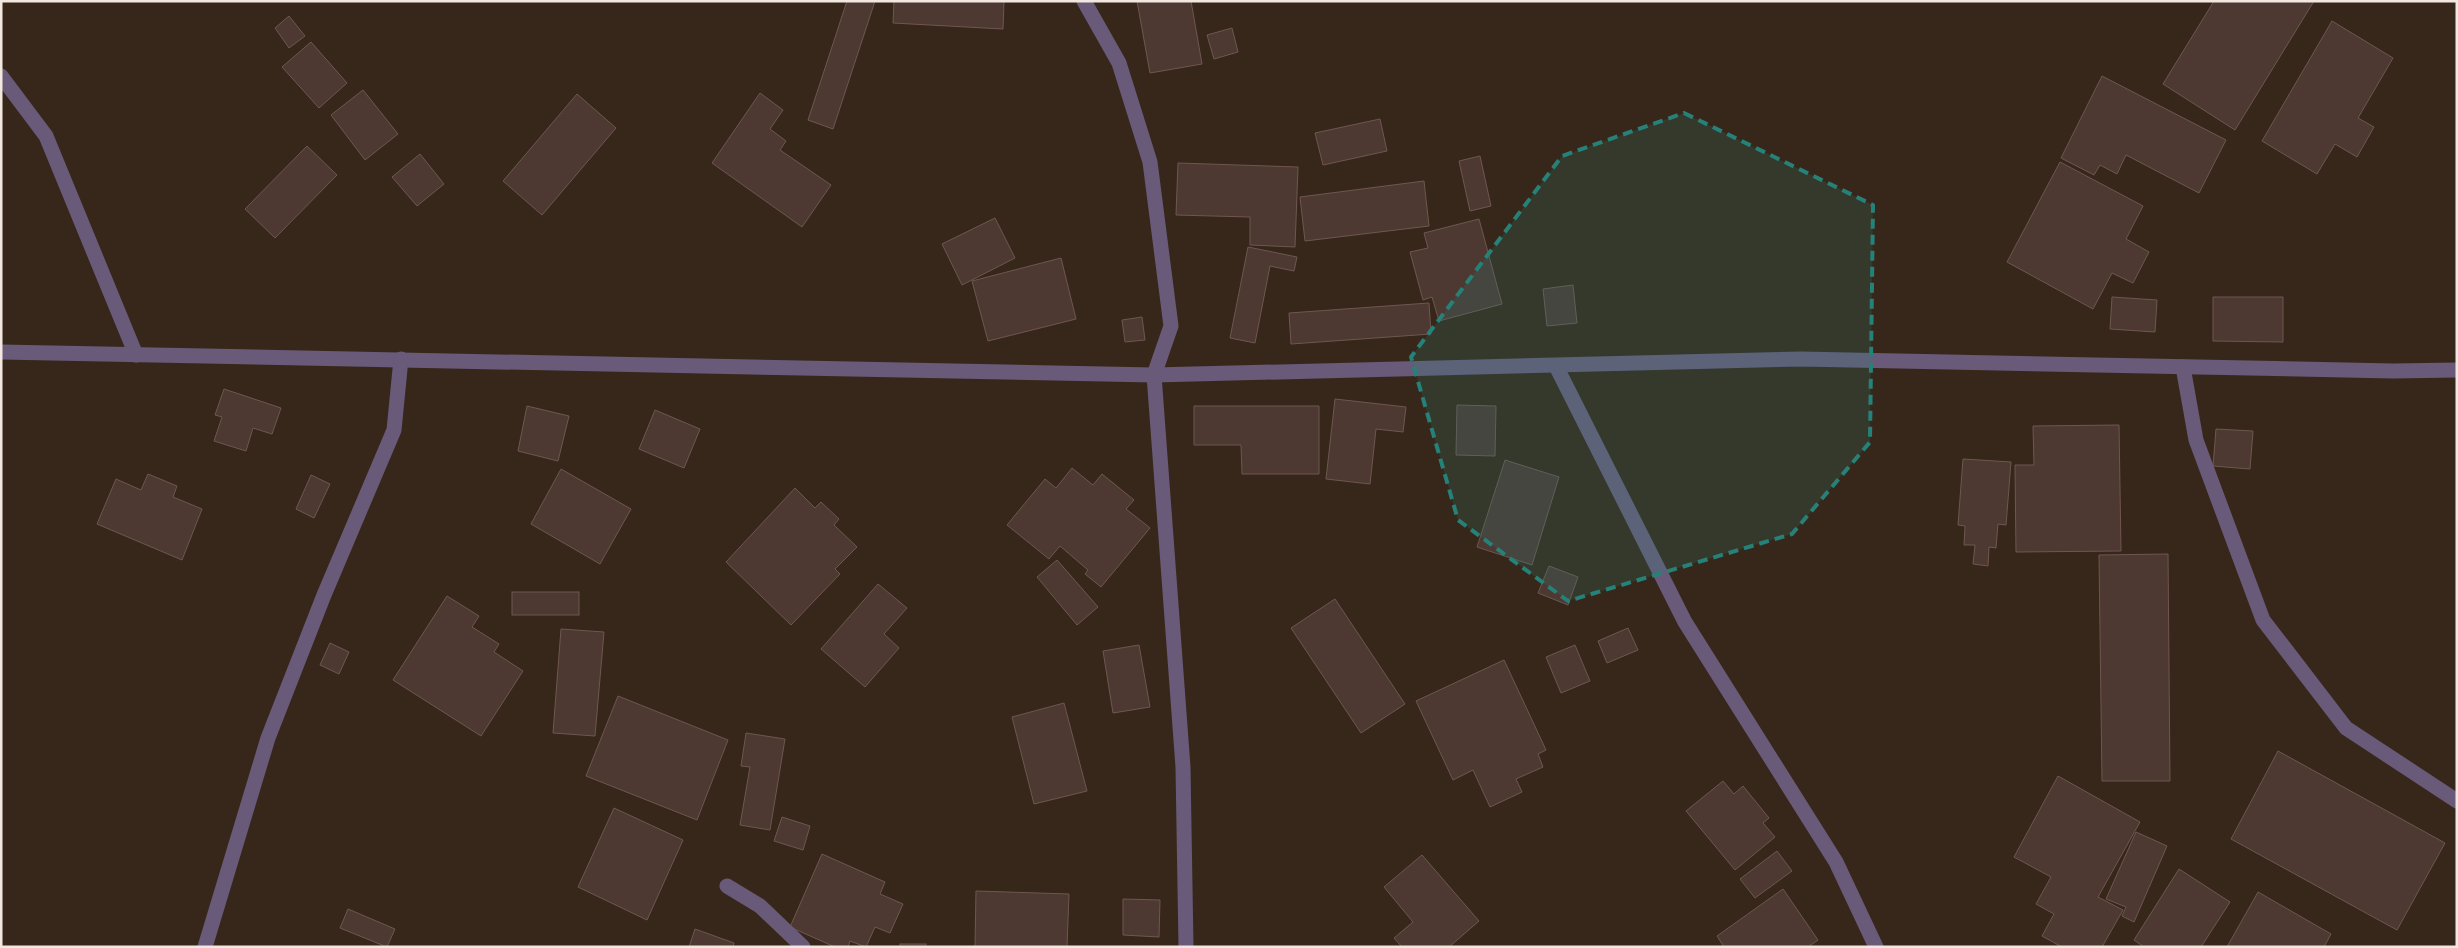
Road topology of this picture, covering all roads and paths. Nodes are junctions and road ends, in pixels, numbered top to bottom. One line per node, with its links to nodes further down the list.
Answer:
1 (1084, 1): 9 (street)
2 (1, 76): 4 (street)
3 (1, 352): 4 (street)
4 (136, 354): 5 (street)
5 (401, 359): 9 (street); 12 (street)
6 (1556, 366): 7 (street); 9 (street); 15 (street)
7 (2183, 366): 8 (street); 10 (street)
8 (2457, 370)
9 (1154, 375): 14 (street)
10 (2457, 801)
11 (727, 886): 13 (street)
12 (205, 947)
13 (803, 947)
14 (1186, 947)
15 (1876, 947)

